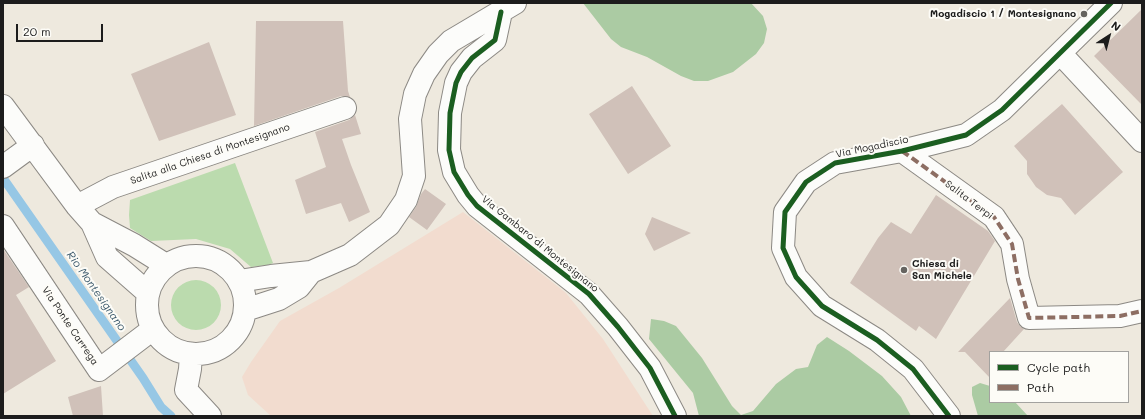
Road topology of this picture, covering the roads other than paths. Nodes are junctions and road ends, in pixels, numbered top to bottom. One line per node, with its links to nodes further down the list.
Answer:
1 (1111, 3): 3 (street, Via Mogadiscio)
2 (508, 7): 14 (street); 22 (street, Via Gambaro di Montesignano)
3 (1060, 53): 6 (street); 8 (street, Via Mogadiscio)
4 (3, 106): 7 (street)
5 (345, 108): 10 (street, Salita alla Chiesa di Montesignano)
6 (1142, 141)
7 (33, 146): 9 (street); 10 (street)
8 (902, 151): 18 (street, Salita Terpi); 23 (street, Via Mogadiscio)
9 (8, 163)
10 (77, 206): 11 (street)
11 (92, 223): 13 (street); 16 (street)
12 (3, 226): 19 (street, Via Ponte Carrega)
13 (166, 265): 15 (street); 16 (street)
14 (311, 272): 15 (street); 17 (street)
15 (239, 281): 17 (street)
16 (148, 293): 19 (street)
17 (245, 310): 20 (street)
18 (1142, 311)
19 (144, 335): 20 (street)
20 (191, 354): 21 (street)
21 (210, 416)
22 (675, 416)
23 (949, 416)

